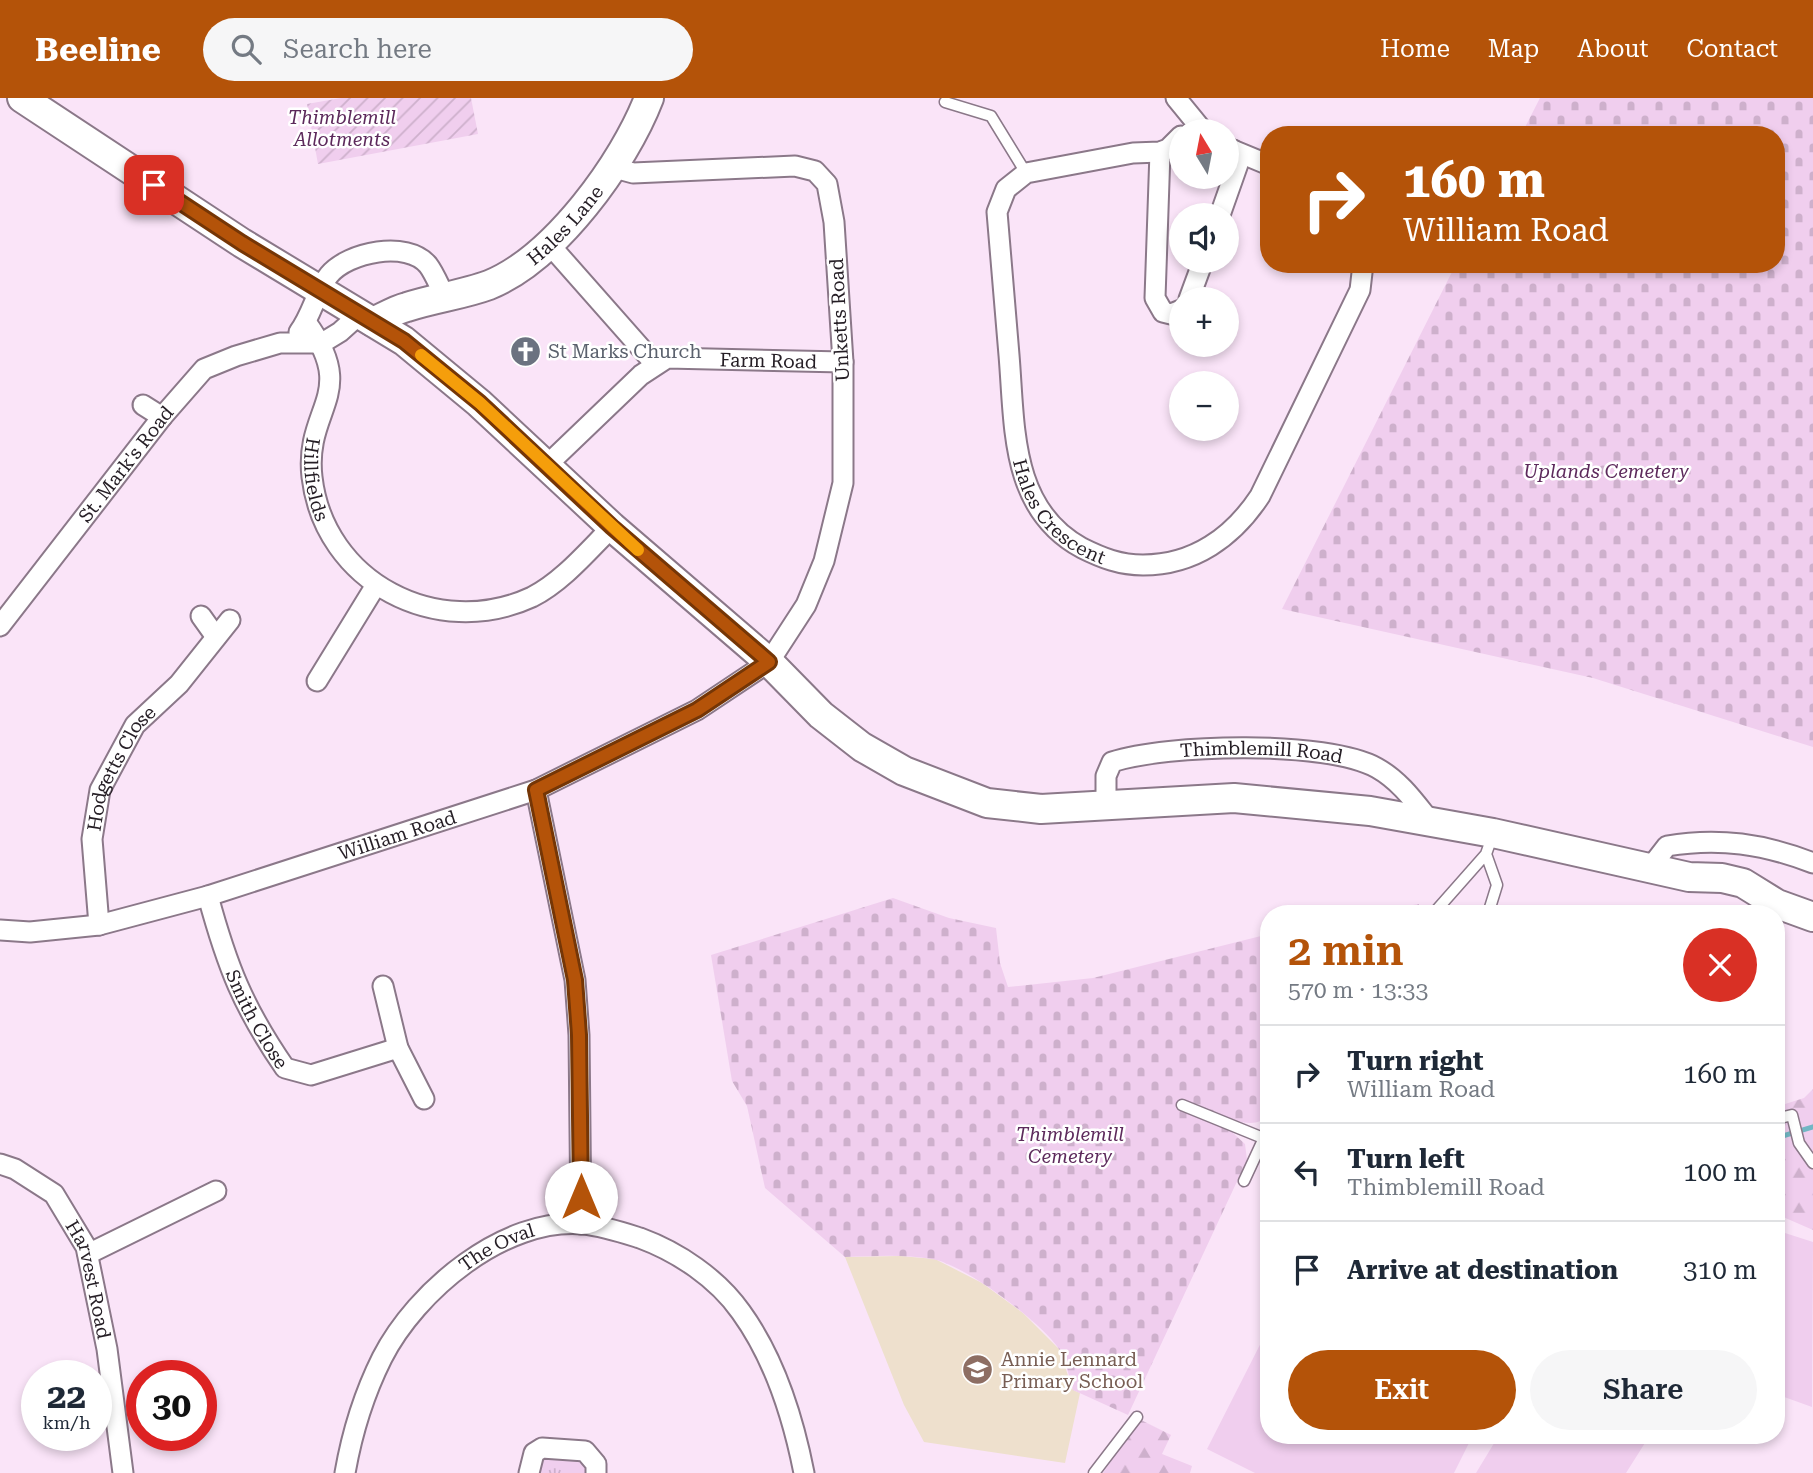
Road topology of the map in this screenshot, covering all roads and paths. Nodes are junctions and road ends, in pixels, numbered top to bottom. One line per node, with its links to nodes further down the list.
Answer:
1 (22, 98): 12 (main road)
2 (649, 98): 7 (main road, Hales Lane)
3 (945, 102): 8 (lane)
4 (1169, 147): 8 (street)
5 (1239, 153): 6 (street)
6 (1260, 161)
7 (611, 167): 10 (main road, Hales Lane); 20 (street, Unketts Road)
8 (1026, 173): 11 (street, Hales Crescent)
9 (1169, 173): 14 (street)
10 (550, 244): 13 (main road, Hales Lane); 21 (street)
11 (1362, 273)
12 (322, 289): 13 (street, St. Mark's Road); 15 (main road); 16 (street, St. Mark's Road)
13 (442, 299): 15 (main road, Hales Lane); 17 (main road, Hales Lane)
14 (1169, 314)
15 (366, 318): 17 (main road); 18 (street)
16 (306, 322): 18 (street, Hillfields); 19 (street, St. Mark's Road)
17 (404, 341): 24 (main road)
18 (321, 343): 19 (street, St. Mark's Road); 26 (street, Hillfields)
19 (281, 344): 23 (street, St. Mark's Road)
20 (843, 362): 21 (street, Farm Road); 31 (street, Unketts Road)
21 (655, 364): 24 (street)
22 (144, 405): 23 (street)
23 (162, 417): 29 (street, St. Mark's Road)
24 (546, 466): 25 (main road)
25 (612, 527): 26 (street, Hillfields); 31 (main road)
26 (376, 585): 32 (street)
27 (201, 616): 30 (street)
28 (230, 620): 30 (street, Hodgetts Close)
29 (0, 626)
30 (216, 637): 45 (street, Hodgetts Close)
31 (769, 662): 33 (street, William Road); 34 (main road)
32 (317, 681)
33 (536, 790): 39 (street, William Road); 58 (street)
34 (1106, 804): 35 (main road); 35 (street, Thimblemill Road)
35 (1430, 821): 36 (main road)
36 (1489, 844): 38 (main road); 40 (lane); 41 (lane)
37 (1813, 863): 38 (street)
38 (1650, 868): 42 (main road)
39 (208, 896): 45 (street, William Road); 48 (street, Smith Close)
40 (1440, 905)
41 (1491, 905)
42 (1780, 905)
43 (1785, 907): 44 (main road)
44 (1813, 917)
45 (99, 925): 46 (street, William Road)
46 (0, 930)
47 (383, 986): 48 (street)
48 (398, 1048): 49 (street)
49 (424, 1099)
50 (1182, 1105): 52 (lane)
51 (1785, 1116): 54 (lane)
52 (1260, 1137)
53 (1260, 1145): 56 (lane)
54 (1813, 1163)
55 (0, 1164): 59 (street, Harvest Road)
56 (1244, 1181)
57 (216, 1191): 59 (street)
58 (581, 1224): 62 (street, The Oval); 65 (street, The Oval)
59 (88, 1254): 61 (street, Harvest Road)
60 (1137, 1417): 66 (lane)
61 (123, 1473)
62 (345, 1473)
63 (529, 1473): 64 (street)
64 (596, 1473)
65 (804, 1473)
66 (1094, 1473)

